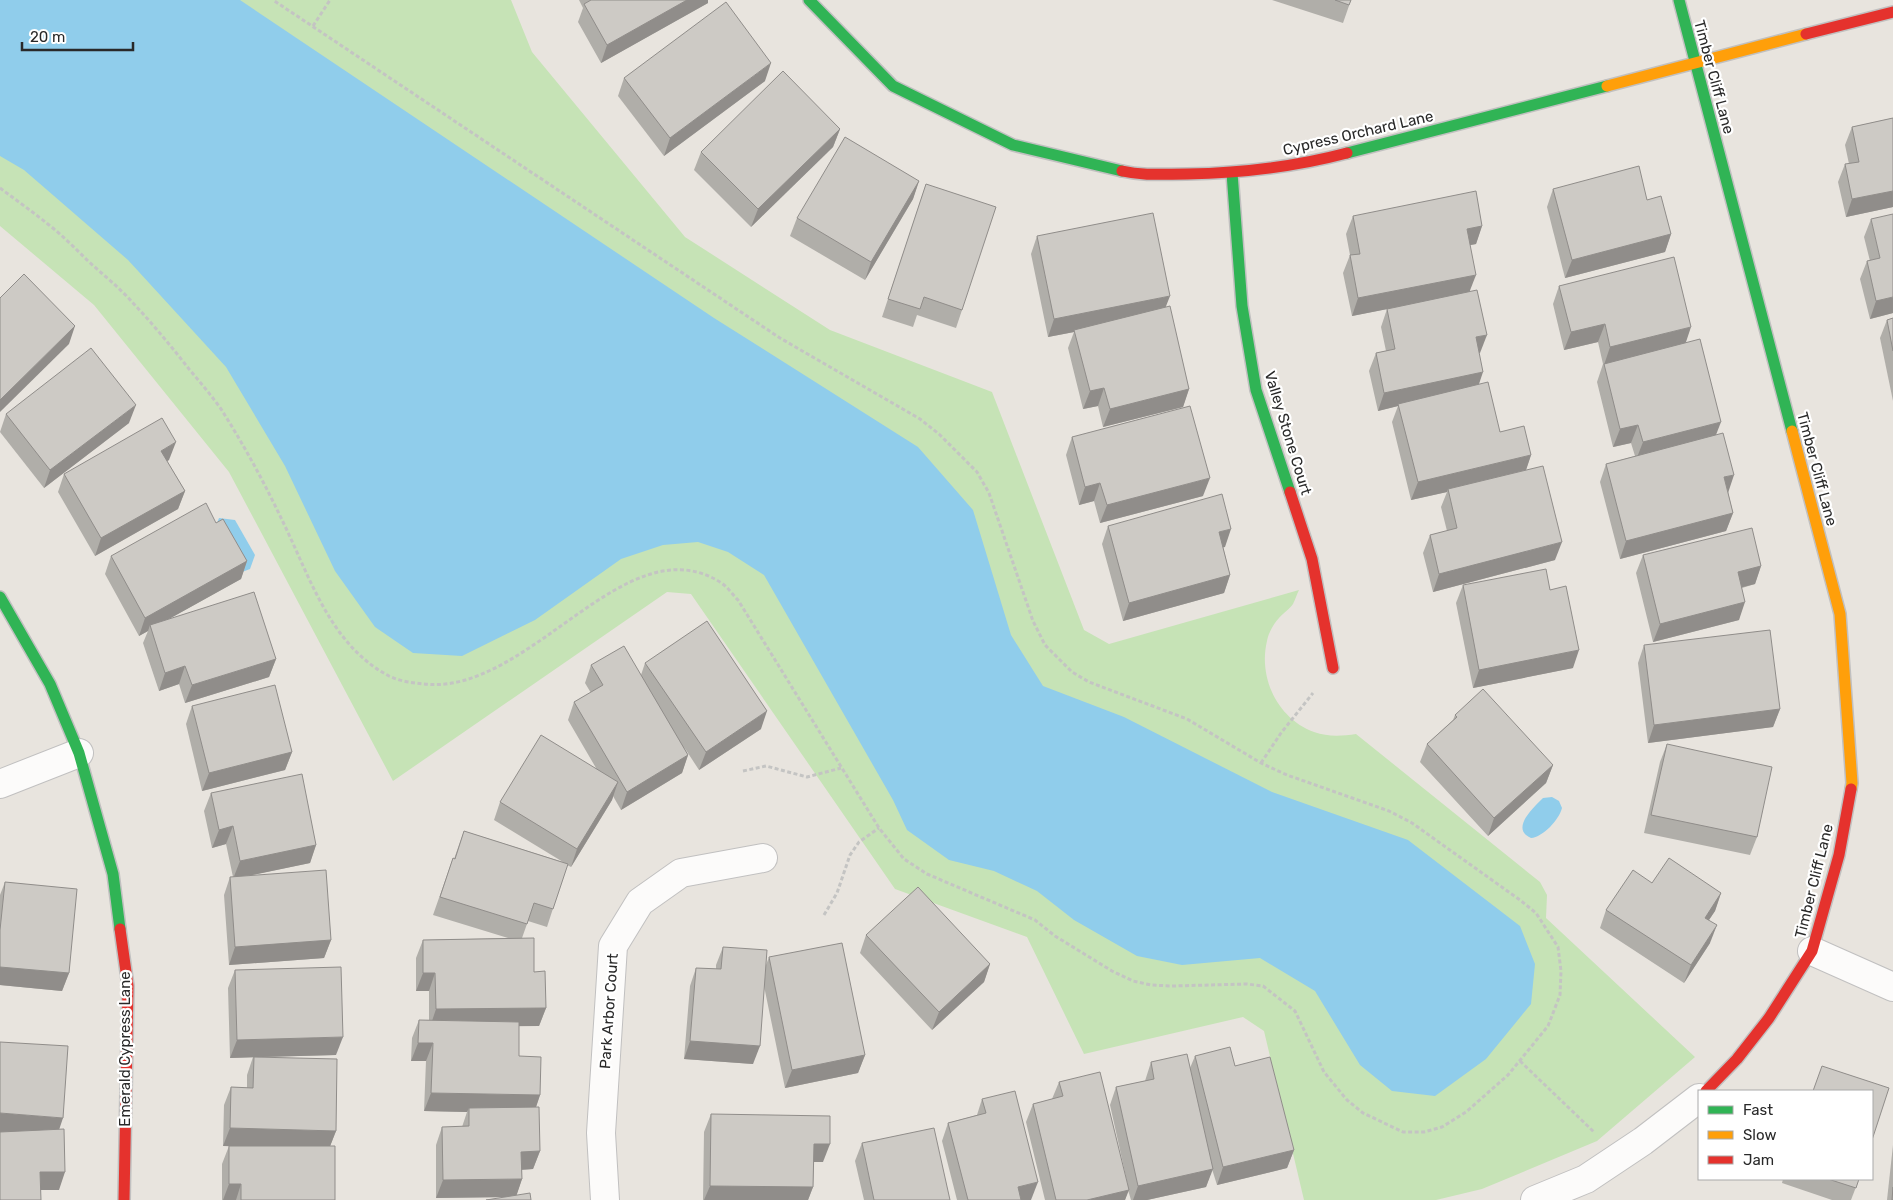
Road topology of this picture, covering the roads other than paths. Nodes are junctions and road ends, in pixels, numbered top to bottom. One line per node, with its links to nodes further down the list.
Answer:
1 (1679, 0): 4 (street, Timber Cliff Lane)
2 (813, 1): 5 (street, Cypress Orchard Lane)
3 (1893, 12): 4 (street, Cypress Orchard Lane)
4 (1695, 64): 5 (street, Cypress Orchard Lane); 11 (street, Timber Cliff Lane)
5 (1232, 173): 7 (street, Valley Stone Court)
6 (0, 598): 8 (street, Emerald Cypress Lane)
7 (1333, 668)
8 (79, 753): 9 (street); 15 (street, Emerald Cypress Lane)
9 (0, 784)
10 (763, 858): 16 (street, Park Arbor Court)
11 (1812, 951): 12 (street); 13 (street, Timber Cliff Lane)
12 (1893, 987)
13 (1707, 1090)
14 (1698, 1099): 17 (street)
15 (124, 1200)
16 (605, 1200)
17 (1535, 1200)

